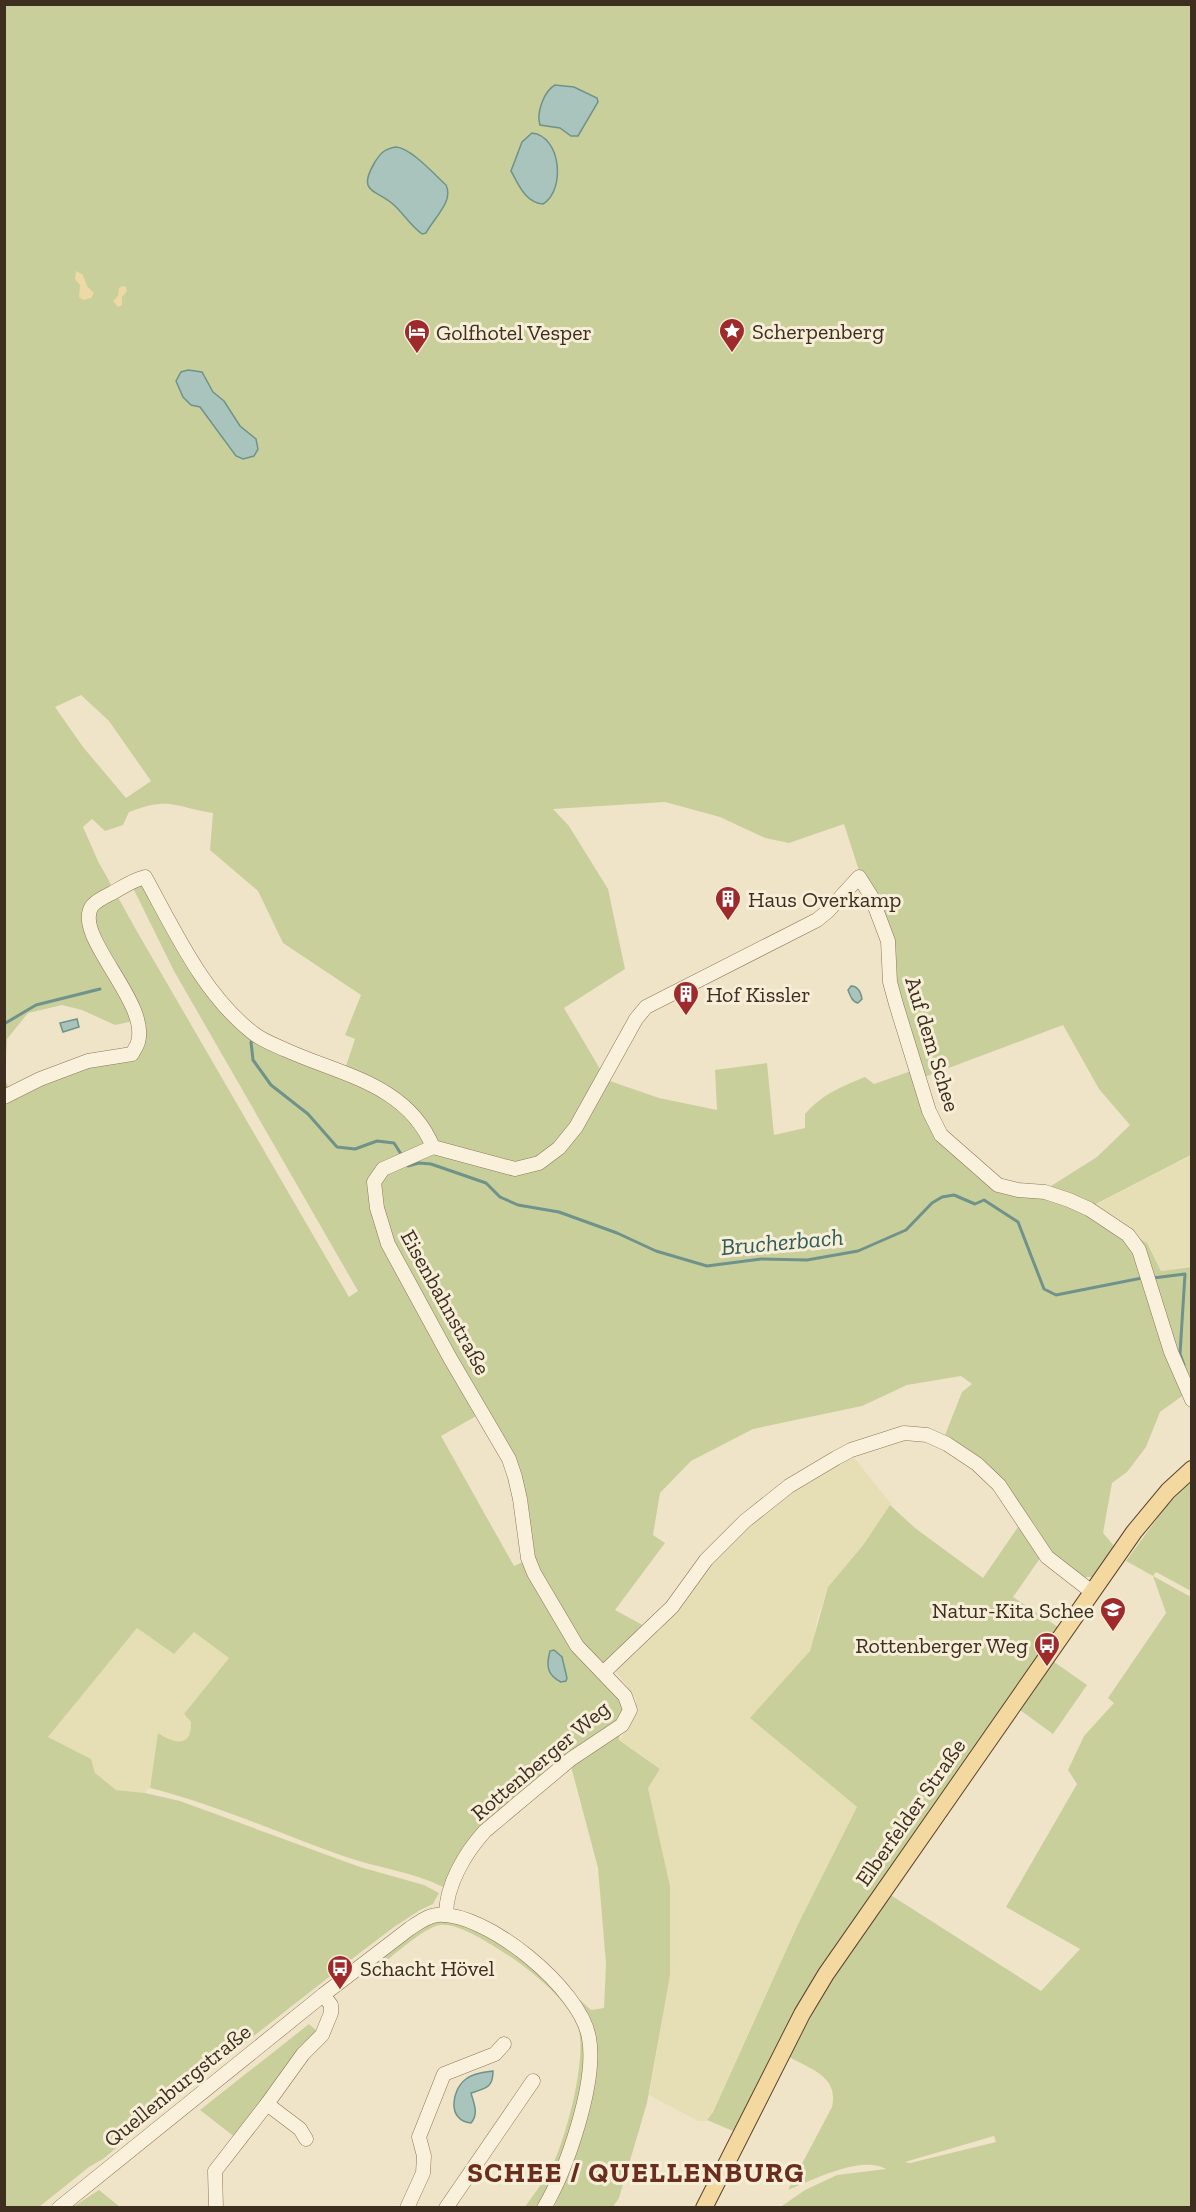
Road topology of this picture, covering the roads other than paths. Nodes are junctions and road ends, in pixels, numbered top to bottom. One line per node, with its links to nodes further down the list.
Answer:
1 (4, 1097): 2 (street)
2 (433, 1147): 3 (street, Auf dem Schee); 6 (street, Eisenbahnstraße)
3 (1191, 1400)
4 (1191, 1469): 5 (main road, Elberfelder Straße)
5 (1092, 1592): 6 (street, Rottenberger Weg); 18 (main road, Elberfelder Straße)
6 (604, 1672): 7 (street, Rottenberger Weg)
7 (452, 1917): 8 (street, Quellenburgstraße); 17 (street)
8 (323, 1995): 11 (street); 13 (street, Quellenburgstraße)
9 (504, 2044): 15 (street)
10 (533, 2080): 16 (street)
11 (267, 2104): 12 (street); 14 (street)
12 (306, 2139)
13 (58, 2208)
14 (216, 2208)
15 (407, 2208)
16 (446, 2208)
17 (544, 2208)
18 (704, 2208)

